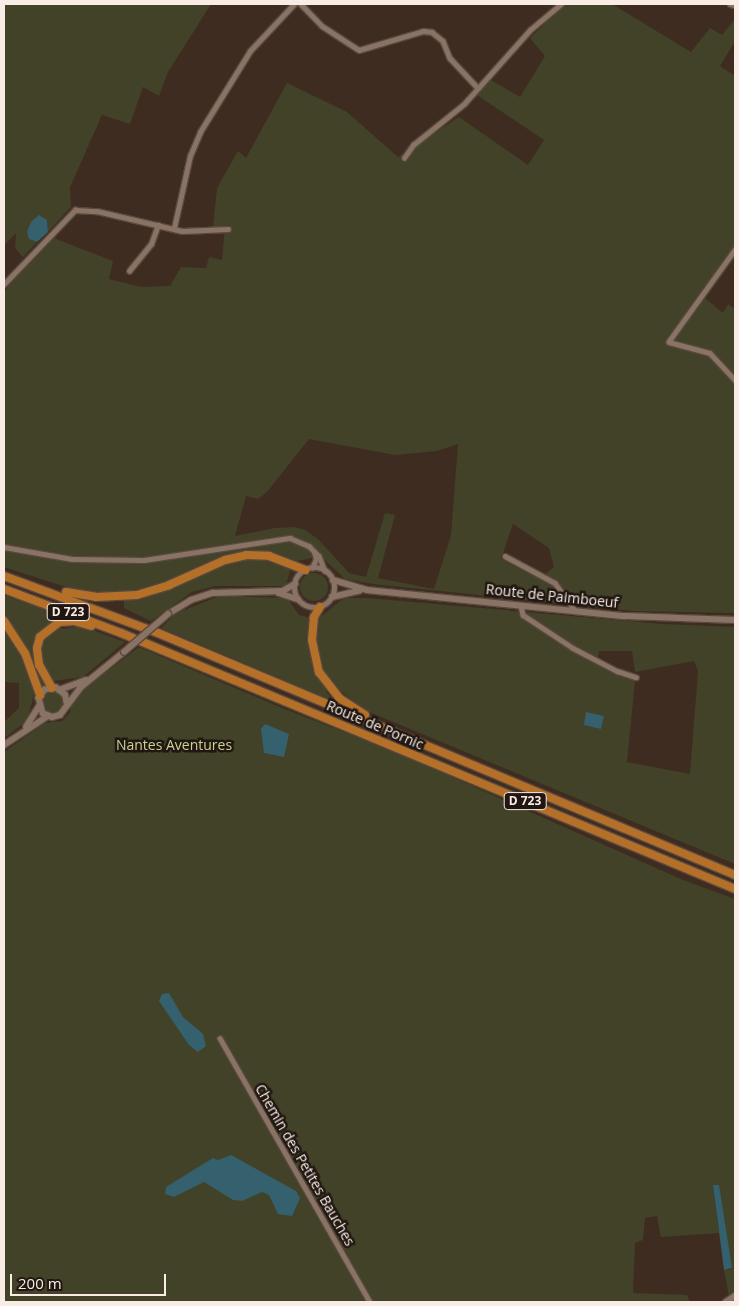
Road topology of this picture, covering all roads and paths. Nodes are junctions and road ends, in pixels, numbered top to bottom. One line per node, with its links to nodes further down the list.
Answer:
1 (294, 4): 9 (street)
2 (300, 4): 6 (street)
3 (561, 4): 6 (street)
4 (731, 4): 5 (street)
5 (735, 5)
6 (478, 88): 7 (street)
7 (404, 158)
8 (158, 225): 9 (street); 12 (street); 13 (street)
9 (174, 228): 10 (street)
10 (228, 230)
11 (735, 250): 14 (street)
12 (129, 271)
13 (4, 284)
14 (735, 380)
15 (4, 548): 16 (street)
16 (314, 551): 18 (street); 19 (street)
17 (505, 556): 31 (street)
18 (309, 569): 19 (street); 22 (street); 23 (highway)
19 (325, 570): 21 (street)
20 (4, 576): 23 (highway, Route de Pornic / D 723)
21 (333, 580): 25 (street, Route de Paimboeuf); 27 (street)
22 (295, 584): 26 (street); 28 (street)
23 (42, 588): 42 (highway, Route de Pornic / D 723)
24 (4, 589): 34 (highway, Route de Pornic / D 723)
25 (367, 590): 27 (street, Route de Paimboeuf); 29 (street, Route de Paimboeuf)
26 (270, 591): 28 (street); 36 (street, bridge)
27 (332, 597): 30 (street)
28 (298, 599): 30 (street)
29 (521, 606): 31 (street, Route de Paimboeuf); 35 (street)
30 (320, 607): 42 (highway)
31 (575, 611): 32 (street, Route de Paimboeuf)
32 (735, 620)
33 (4, 621): 38 (highway)
34 (131, 637): 37 (highway); 46 (highway, Route de Pornic / D 723)
35 (636, 677)
36 (90, 678): 37 (street); 40 (street)
37 (56, 689): 38 (street); 40 (street)
38 (40, 695): 39 (street)
39 (39, 706): 41 (street); 43 (street)
40 (67, 706): 41 (street)
41 (48, 716): 43 (street)
42 (382, 727): 45 (highway, Route de Pornic / D 723)
43 (24, 730): 44 (street)
44 (4, 745)
45 (735, 875)
46 (735, 889)
47 (220, 1038): 49 (street, Chemin des Petites Bauches)
48 (735, 1296): 50 (street)
49 (370, 1302)
50 (726, 1302)

